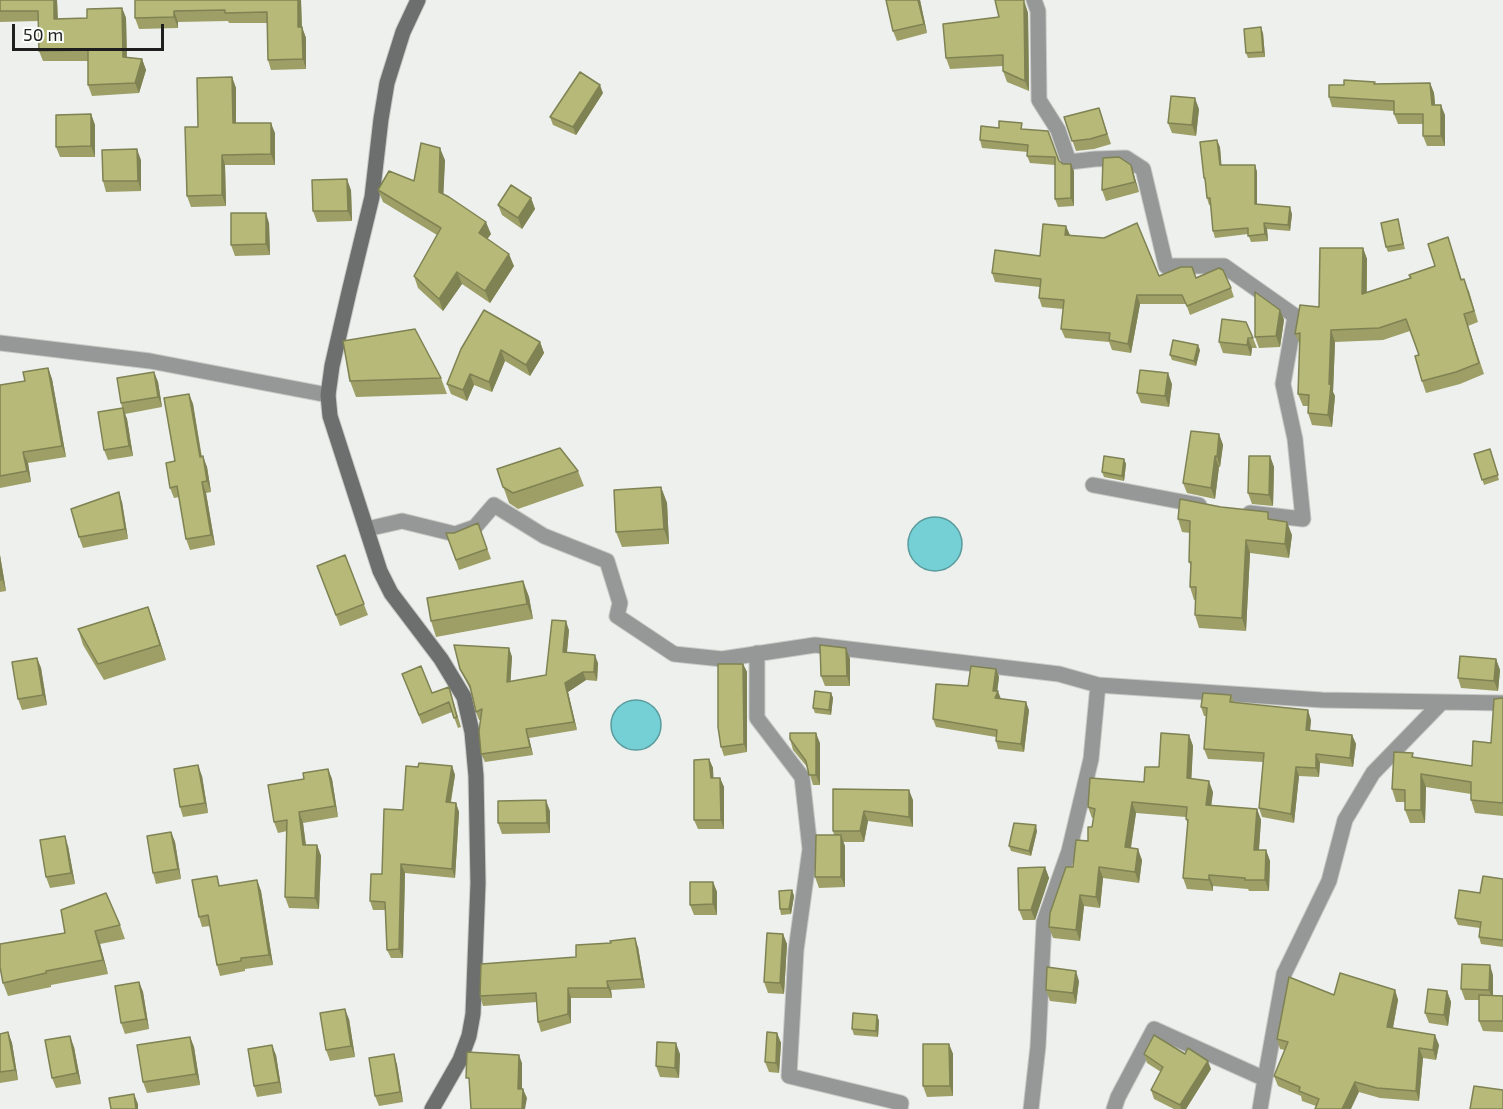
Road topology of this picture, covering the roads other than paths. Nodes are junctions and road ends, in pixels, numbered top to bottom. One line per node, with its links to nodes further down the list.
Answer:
1 (418, 0): 4 (street)
2 (1034, 0): 7 (street)
3 (0, 344): 4 (street)
4 (328, 395): 8 (street)
5 (1093, 485): 6 (street)
6 (1217, 509)
7 (1239, 512)
8 (367, 529): 9 (street); 14 (street)
9 (757, 653): 10 (street); 15 (street)
10 (1098, 685): 11 (street); 16 (street)
11 (1442, 702): 12 (street); 13 (street)
12 (1503, 703)
13 (1265, 1079): 17 (street); 18 (street)
14 (432, 1109)
15 (900, 1109)
16 (1031, 1109)
17 (1114, 1109)
18 (1260, 1109)

